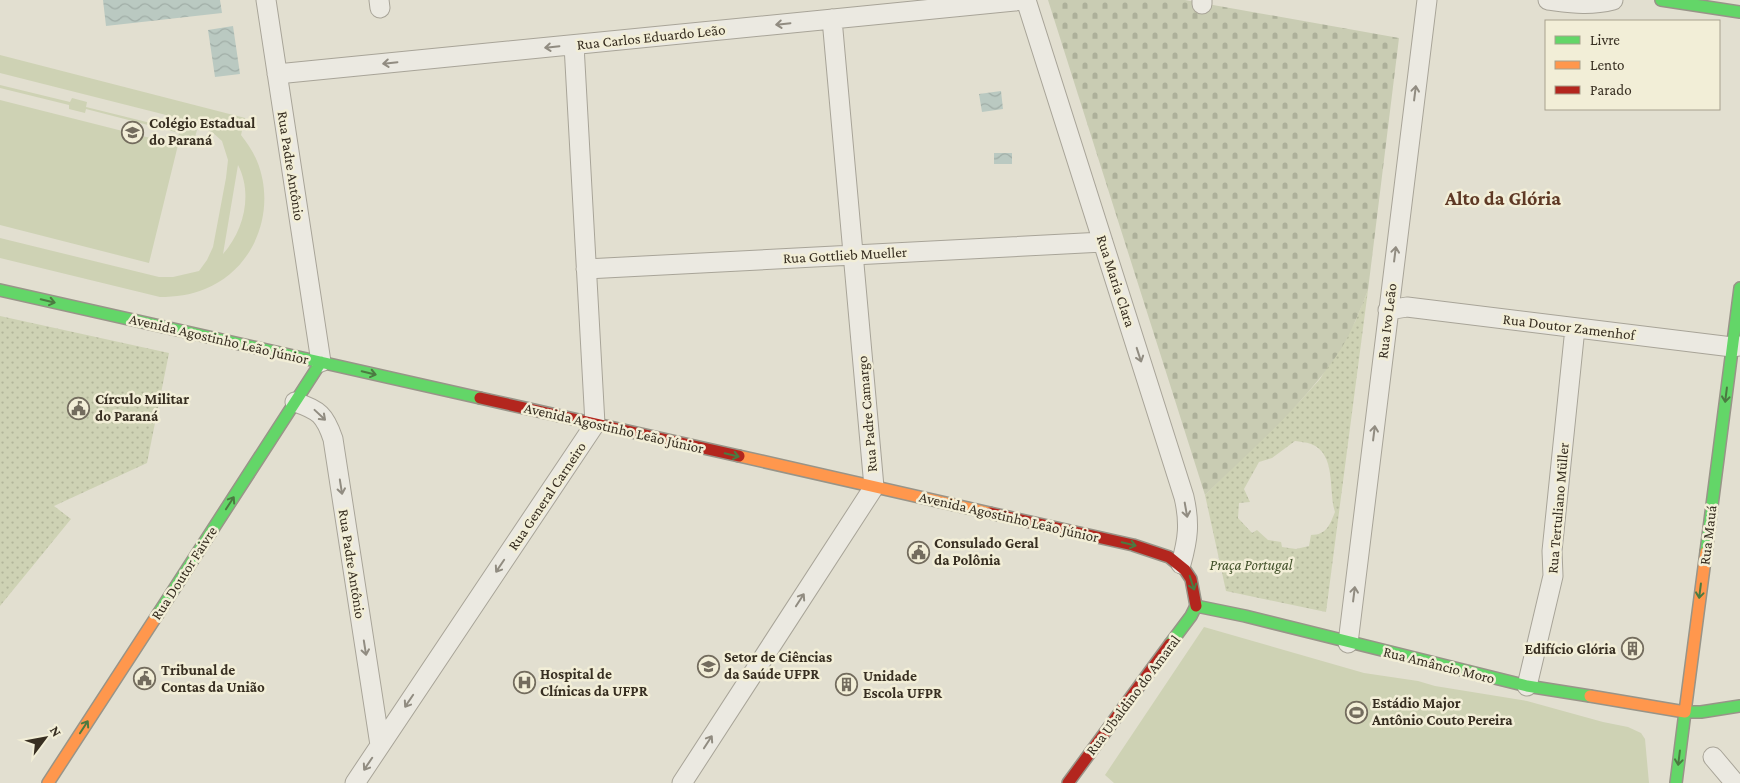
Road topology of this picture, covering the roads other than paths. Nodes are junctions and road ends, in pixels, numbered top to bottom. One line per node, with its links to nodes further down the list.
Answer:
1 (266, 0): 10 (street, Rua Padre Antônio)
2 (1025, 0): 8 (street, Rua Carlos Eduardo Leão); 11 (street, Rua Maria Clara)
3 (1427, 0): 16 (street, Rua Ivo Leão, one-way to 3)
4 (1548, 0): 5 (street)
5 (1613, 0)
6 (1661, 0): 7 (main road)
7 (1740, 12)
8 (832, 19): 9 (street, Rua Carlos Eduardo Leão, one-way to 9); 12 (street, Rua Padre Camargo)
9 (574, 45): 10 (street, Rua Carlos Eduardo Leão, one-way to 10); 13 (street)
10 (277, 74): 19 (street, Rua Padre Antônio)
11 (1103, 242): 12 (street, Rua Gottlieb Mueller); 23 (street, Rua Maria Clara, one-way to 23)
12 (853, 255): 13 (street, Rua Gottlieb Mueller); 22 (street, Rua Padre Camargo)
13 (586, 269): 21 (street)
14 (1740, 288): 18 (main road, Rua Mauá)
15 (0, 290): 19 (main road, Avenida Agostinho Leão Júnior, one-way to 19)
16 (1388, 310): 17 (street, Rua Doutor Zamenhof); 25 (street, Rua Ivo Leão, one-way to 16)
17 (1575, 328): 18 (street, Rua Doutor Zamenhof); 26 (street, Rua Tertuliano Müller)
18 (1737, 342): 28 (main road, Rua Mauá, one-way to 28)
19 (321, 362): 20 (main road, Rua Doutor Faivre); 21 (main road, Avenida Agostinho Leão Júnior, one-way to 21)
20 (295, 402): 29 (street, Rua Padre Antônio, one-way to 29); 31 (main road, Rua Doutor Faivre, one-way to 20)
21 (595, 424): 22 (main road, Avenida Agostinho Leão Júnior, one-way to 22); 29 (street, Rua General Carneiro, one-way to 29)
22 (874, 487): 23 (main road, Avenida Agostinho Leão Júnior, one-way to 23); 33 (street, Rua Padre Camargo, one-way to 22)
23 (1181, 564): 24 (main road, one-way to 24)
24 (1196, 606): 25 (main road, Rua Amâncio Moro); 34 (main road, Rua Ubaldino do Amaral)
25 (1348, 643): 26 (main road, Rua Amâncio Moro)
26 (1527, 686): 28 (main road, Rua Amâncio Moro)
27 (1740, 706): 28 (main road, Rua Amâncio Moro)
28 (1685, 712): 35 (main road, Rua Mauá, one-way to 35)
29 (380, 745): 32 (street, Rua General Carneiro, one-way to 32)
30 (1713, 757): 36 (street)
31 (48, 783)
32 (355, 783)
33 (682, 783)
34 (1068, 783)
35 (1676, 783)
36 (1735, 783)

